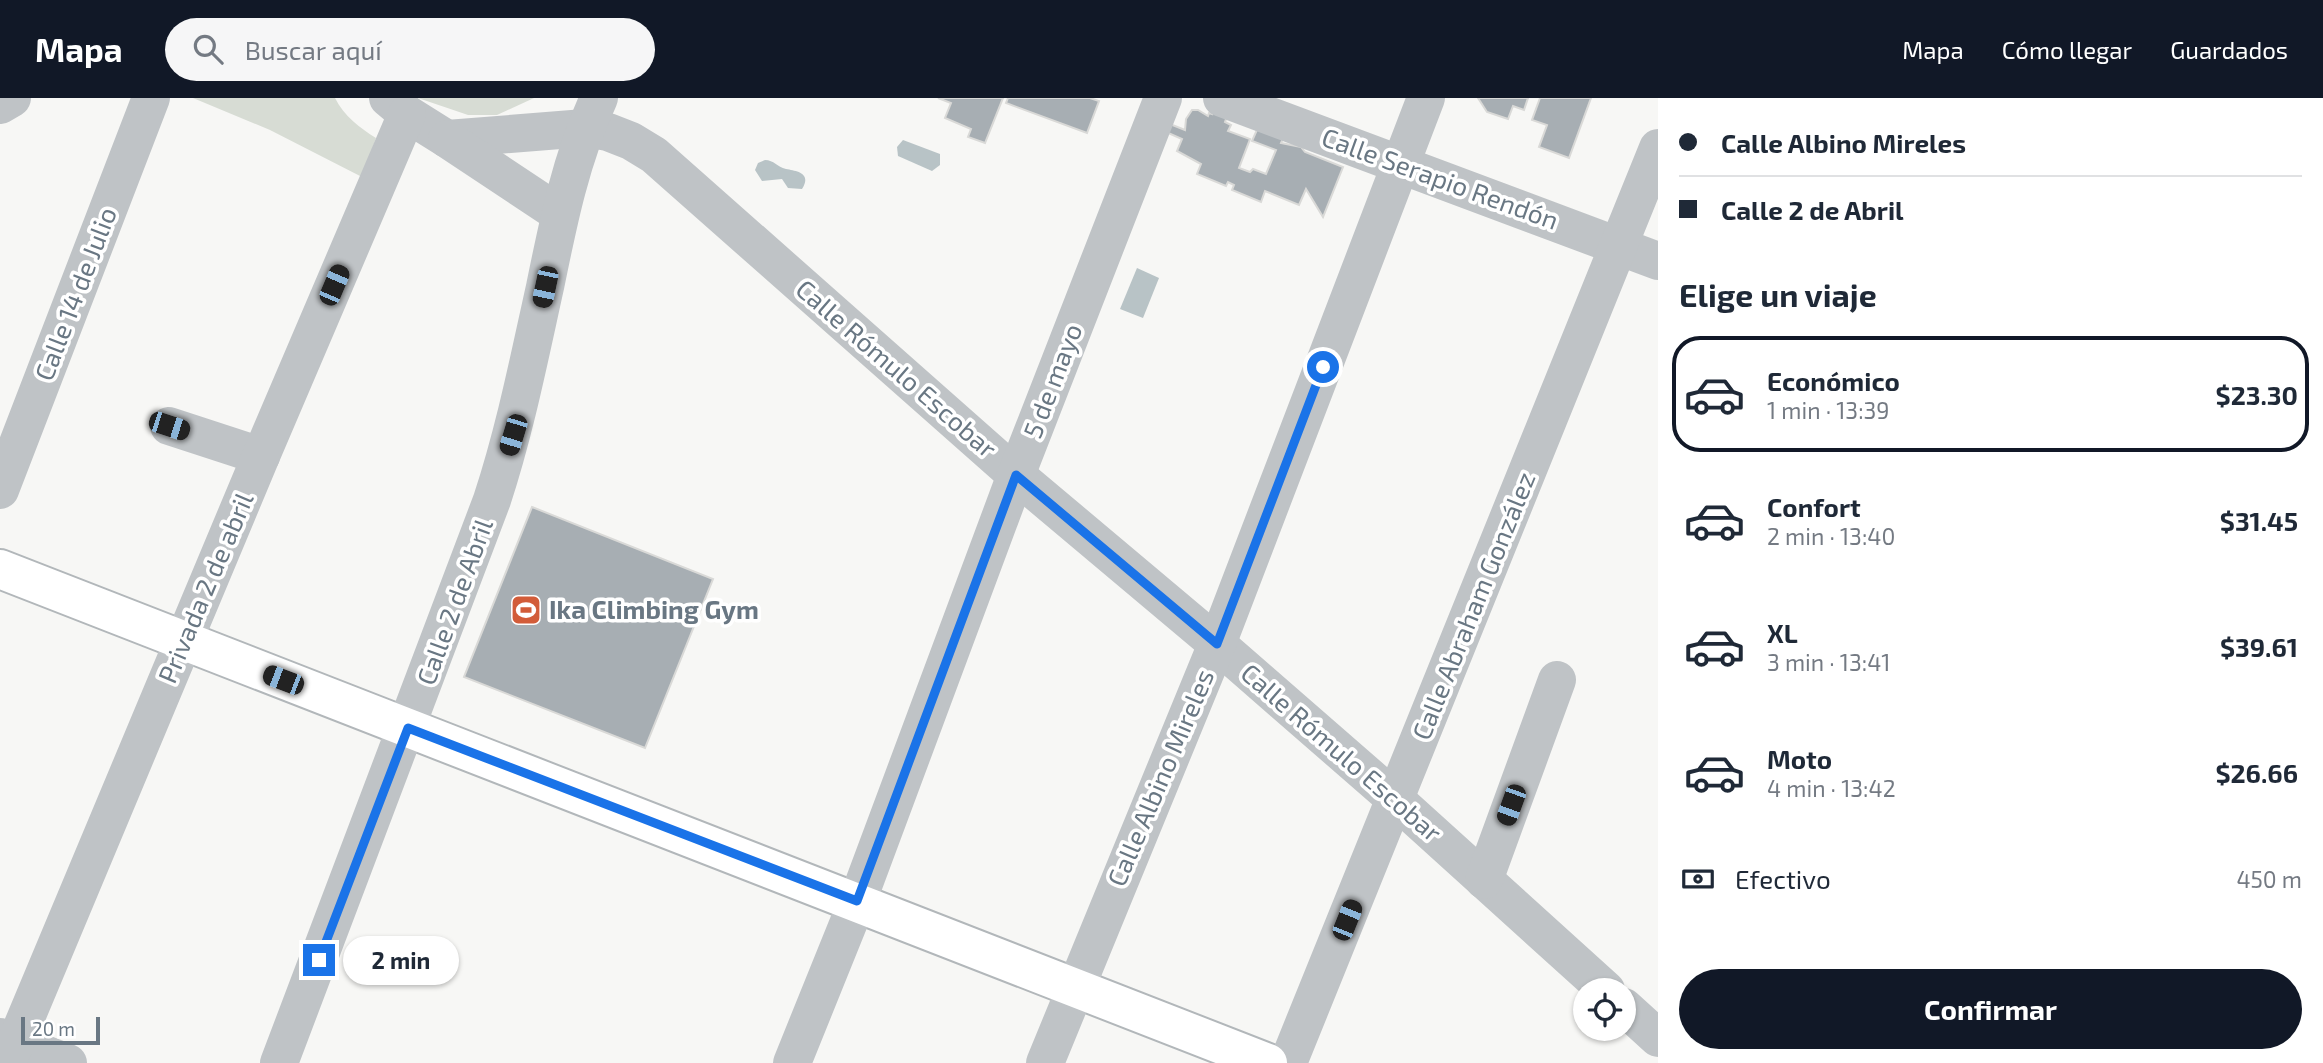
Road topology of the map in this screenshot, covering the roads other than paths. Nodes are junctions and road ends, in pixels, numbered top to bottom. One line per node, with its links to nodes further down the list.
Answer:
1 (12, 98): 6 (street)
2 (151, 98): 18 (street, Calle 14 de Julio)
3 (1163, 98): 17 (street, 5 de mayo)
4 (1222, 98): 11 (street, Calle Serapio Rendón)
5 (1426, 98): 11 (street, Calle Albino Mireles)
6 (0, 105)
7 (398, 106): 9 (street); 16 (street, Privada 2 de abril)
8 (592, 113): 9 (street, Calle Rómulo Escobar); 12 (street, Calle 2 de Abril); 17 (street, Calle Rómulo Escobar)
9 (447, 139): 12 (street)
10 (1658, 148): 13 (street, Calle Abraham González)
11 (1401, 165): 13 (street, Calle Serapio Rendón); 21 (street, Calle Albino Mireles)
12 (560, 214): 23 (street, Calle 2 de Abril)
13 (1618, 246): 14 (street, Calle Serapio Rendón); 24 (street, Calle Abraham González)
14 (1658, 261)
15 (169, 426): 16 (street)
16 (261, 456): 20 (street, Privada 2 de abril)
17 (1016, 475): 21 (street, Calle Rómulo Escobar); 26 (street, 5 de mayo)
18 (0, 490)
19 (0, 569): 20 (main road)
20 (184, 641): 23 (main road); 31 (street, Privada 2 de abril)
21 (1217, 644): 24 (street, Calle Rómulo Escobar); 28 (street, Calle Albino Mireles)
22 (1557, 680): 25 (street)
23 (408, 728): 26 (main road); 33 (street, Calle 2 de Abril)
24 (1396, 800): 25 (street, Calle Rómulo Escobar); 37 (street, Calle Abraham González)
25 (1484, 880): 27 (street, Calle Rómulo Escobar)
26 (857, 901): 28 (main road); 34 (street, 5 de mayo)
27 (1593, 978)
28 (1074, 987): 35 (street, Calle Albino Mireles); 36 (main road)
29 (1636, 1018): 30 (street)
30 (1658, 1038)
31 (7, 1048): 32 (street)
32 (68, 1063)
33 (279, 1063)
34 (792, 1063)
35 (1045, 1063)
36 (1268, 1063)
37 (1288, 1063)

